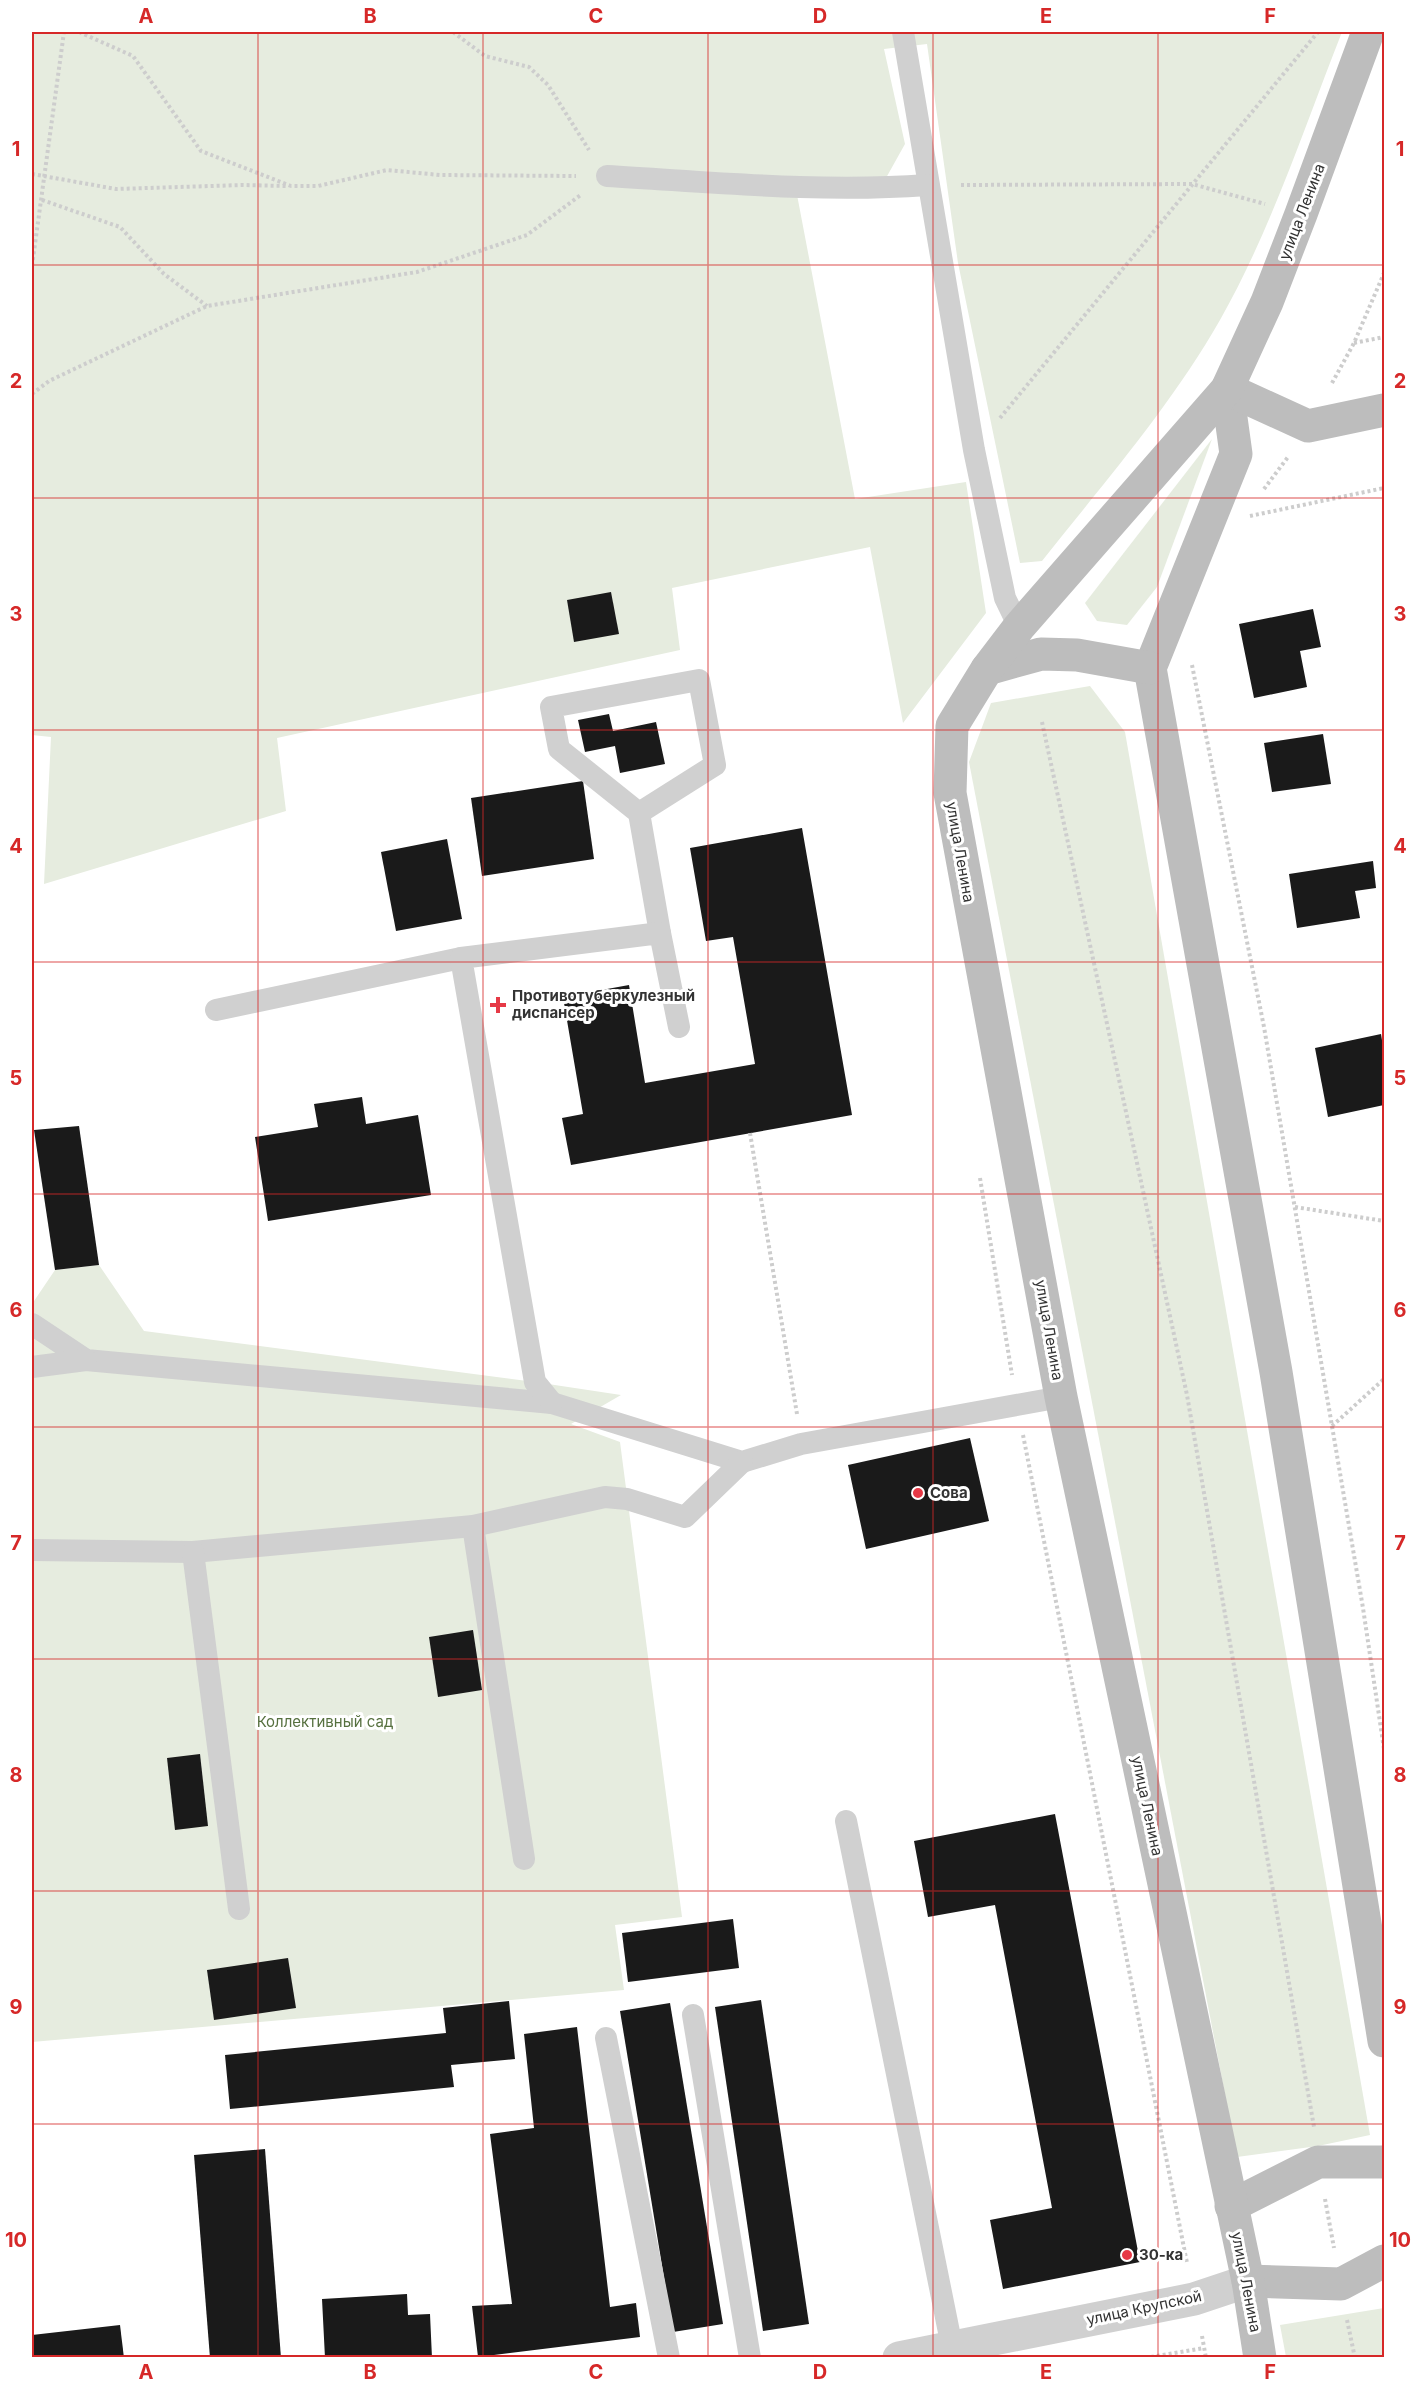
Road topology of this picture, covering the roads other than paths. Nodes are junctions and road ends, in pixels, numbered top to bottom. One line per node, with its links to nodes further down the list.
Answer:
1 (903, 32): 4 (lane)
2 (1368, 32): 5 (main road, улица Ленина)
3 (607, 176): 4 (lane)
4 (927, 185): 7 (lane)
5 (1227, 389): 6 (main road); 7 (main road, улица Ленина); 8 (main road)
6 (1384, 410)
7 (1019, 627): 9 (main road, улица Ленина)
8 (1150, 668): 9 (main road); 29 (main road)
9 (987, 669): 18 (main road, улица Ленина)
10 (639, 813): 10 (lane); 11 (lane)
11 (660, 933): 12 (lane); 14 (lane)
12 (461, 958): 13 (lane); 19 (lane)
13 (216, 1010)
14 (679, 1027)
15 (32, 1324): 16 (lane)
16 (86, 1360): 17 (lane); 19 (lane)
17 (32, 1367)
18 (1061, 1397): 20 (lane); 31 (main road, улица Ленина)
19 (552, 1403): 20 (lane)
20 (742, 1462): 21 (lane)
21 (473, 1527): 23 (lane); 25 (lane)
22 (32, 1550): 23 (lane)
23 (192, 1552): 26 (lane)
24 (846, 1821): 34 (lane)
25 (524, 1859)
26 (239, 1910)
27 (693, 2015): 36 (lane)
28 (606, 2038): 35 (lane)
29 (1384, 2041)
30 (1384, 2162): 31 (main road)
31 (1231, 2206): 33 (main road, улица Ленина)
32 (1384, 2261): 33 (main road, улица Крупской)
33 (1248, 2281): 34 (street, улица Крупской); 38 (main road, улица Ленина)
34 (952, 2347): 37 (street, улица Крупской)
35 (669, 2358)
36 (750, 2358)
37 (898, 2358)
38 (1260, 2358)

